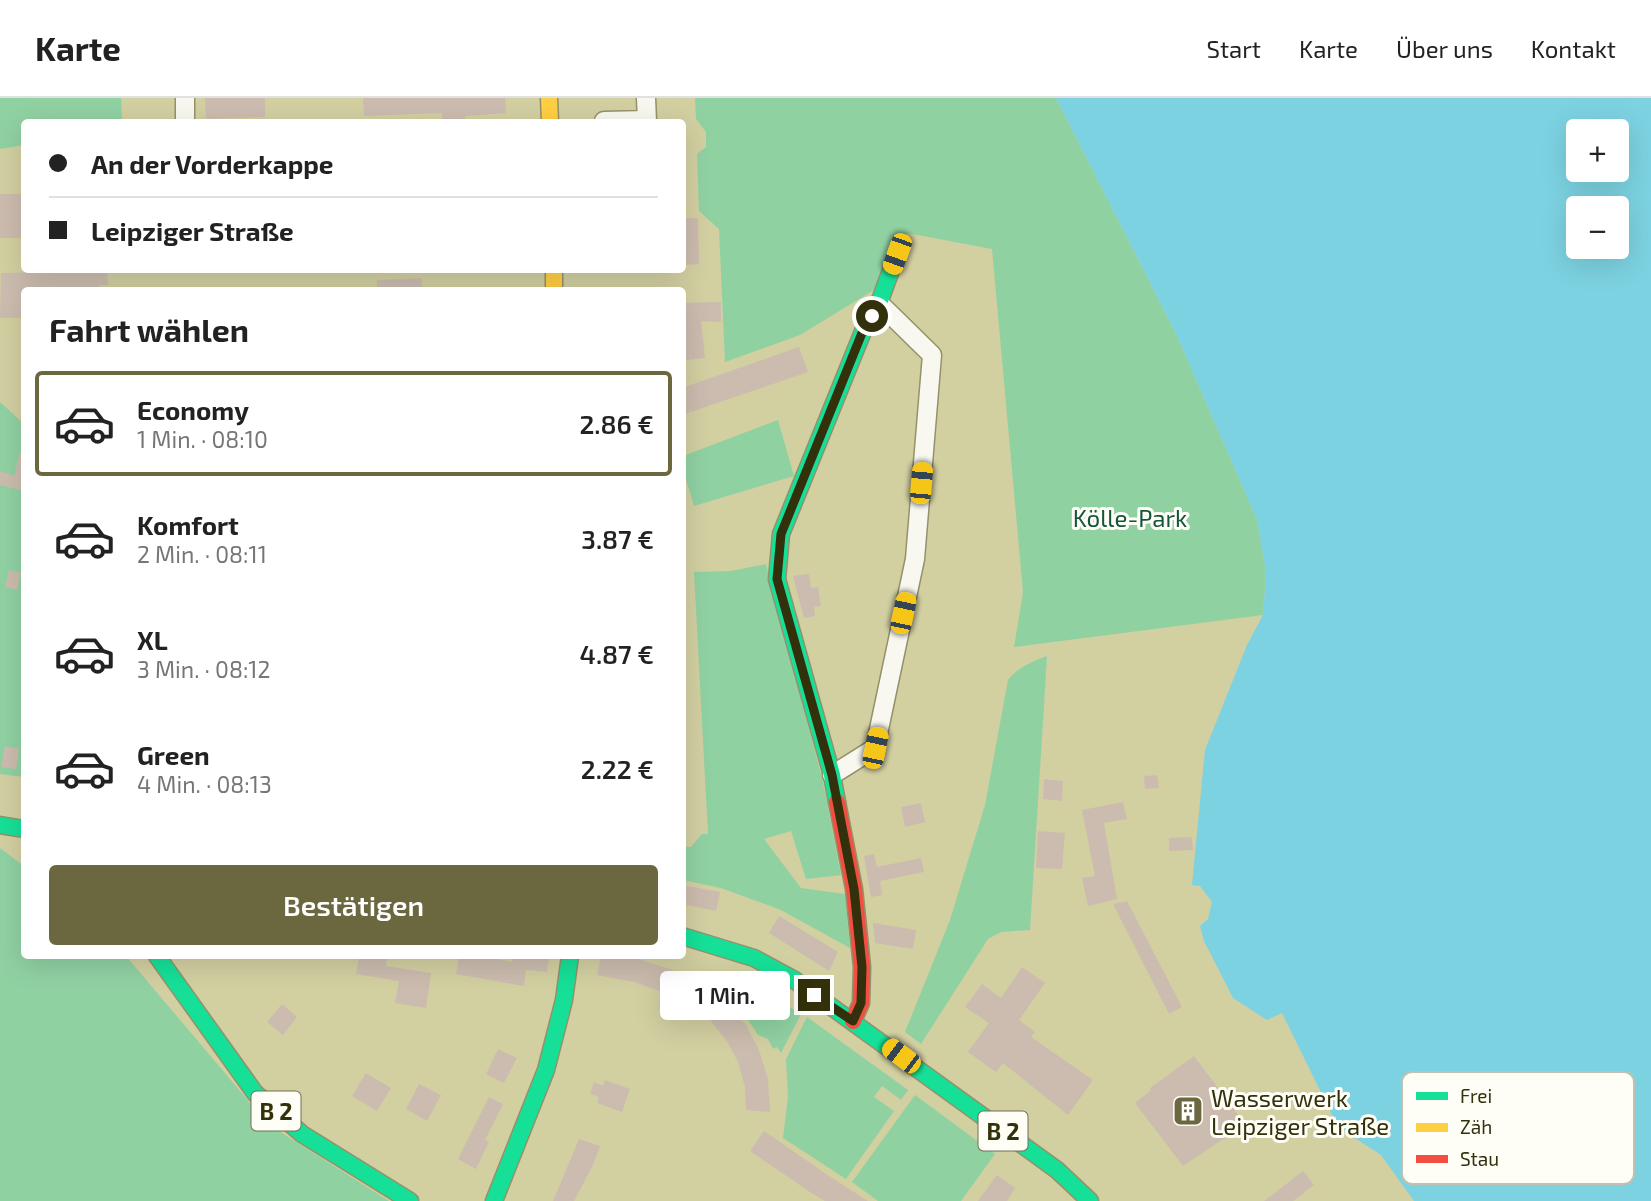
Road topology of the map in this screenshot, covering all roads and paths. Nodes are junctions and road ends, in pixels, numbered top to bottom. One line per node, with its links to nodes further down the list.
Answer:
1 (185, 98): 4 (street)
2 (549, 98): 5 (street)
3 (646, 98): 6 (street)
4 (185, 119)
5 (550, 119)
6 (647, 119)
7 (897, 254): 8 (street)
8 (879, 303): 9 (street); 9 (street)
9 (832, 775): 15 (street)
10 (0, 825): 11 (street)
11 (21, 828)
12 (686, 937): 15 (street, B 2)
13 (159, 959): 16 (street, B 2)
14 (570, 959): 17 (street)
15 (853, 1021): 18 (street, B 2)
16 (410, 1201)
17 (494, 1201)
18 (1090, 1201)

